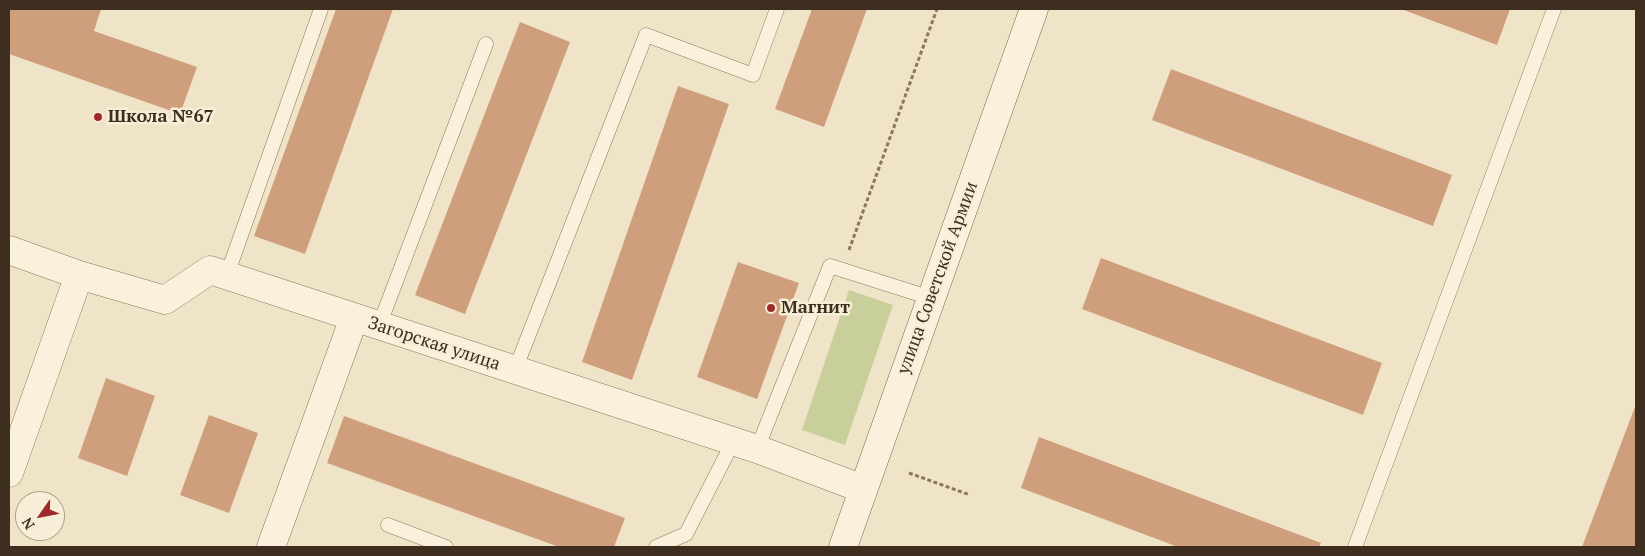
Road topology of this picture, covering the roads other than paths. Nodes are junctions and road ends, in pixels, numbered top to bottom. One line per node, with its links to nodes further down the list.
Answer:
1 (321, 9): 8 (lane)
2 (777, 9): 11 (lane)
3 (1034, 9): 9 (street, улица Советской Армии)
4 (1554, 9): 20 (lane)
5 (486, 44): 10 (lane)
6 (9, 250): 7 (street, Загорская улица)
7 (79, 274): 8 (street, Загорская улица); 13 (street)
8 (227, 275): 10 (street, Загорская улица)
9 (931, 298): 12 (lane); 14 (street, улица Советской Армии)
10 (366, 322): 11 (street, Загорская улица); 16 (street)
11 (515, 370): 12 (street, Загорская улица)
12 (745, 445): 14 (street, Загорская улица); 18 (lane)
13 (9, 472)
14 (863, 489): 19 (street, улица Советской Армии)
15 (388, 525): 17 (lane)
16 (271, 547)
17 (446, 547)
18 (656, 547)
19 (843, 547)
20 (1355, 547)

